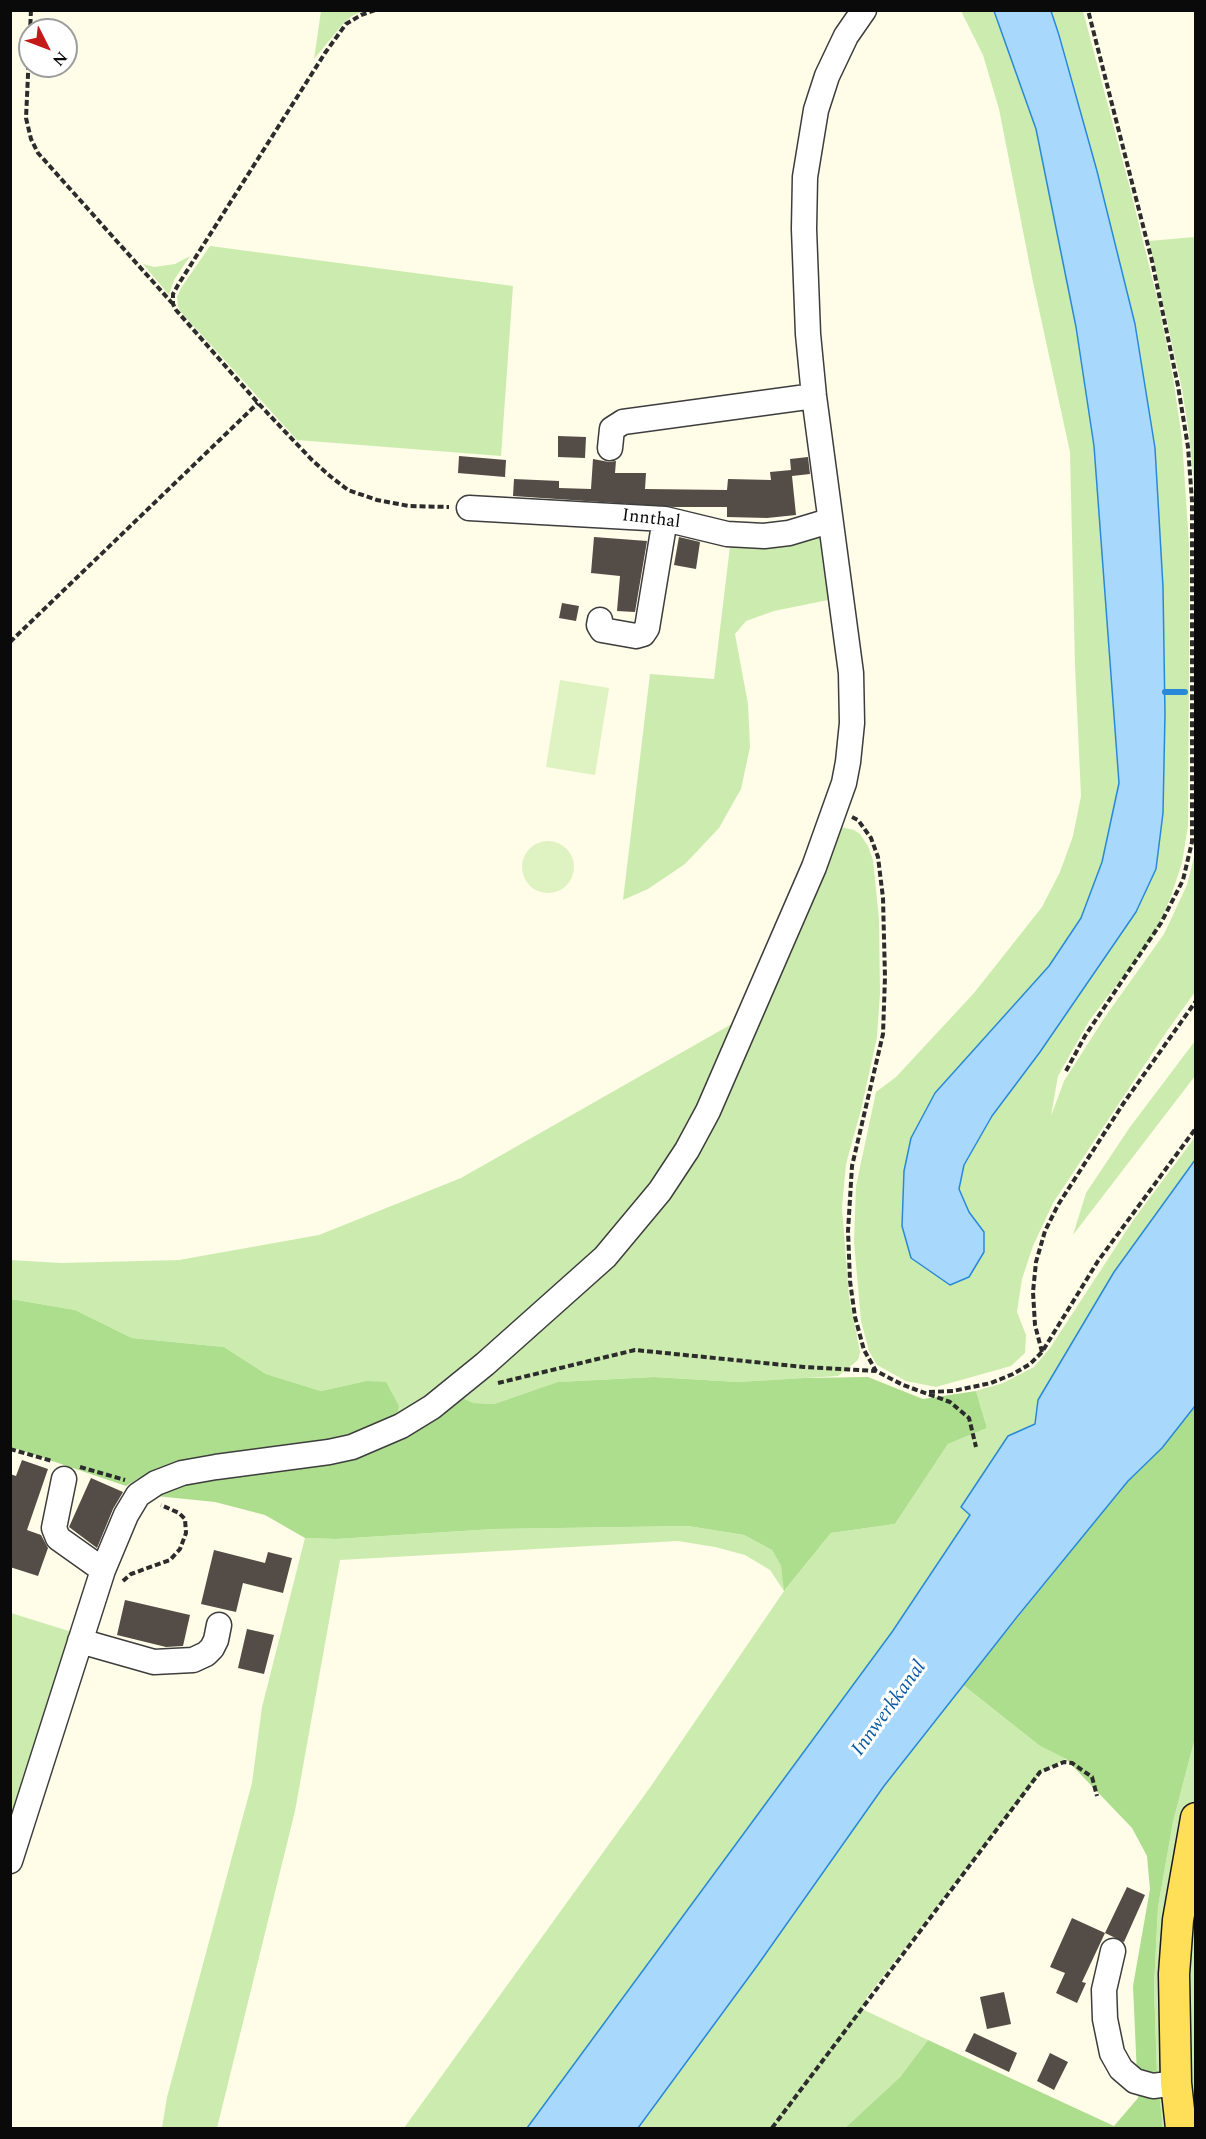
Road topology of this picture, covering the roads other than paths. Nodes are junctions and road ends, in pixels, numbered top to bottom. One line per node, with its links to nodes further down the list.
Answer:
1 (864, 10): 2 (street)
2 (814, 396): 3 (street); 6 (street)
3 (610, 448)
4 (470, 508): 5 (street, Innthal)
5 (665, 519): 6 (street, Innthal); 7 (street)
6 (830, 521): 9 (street)
7 (600, 620)
8 (64, 1479): 9 (street)
9 (112, 1577): 11 (street)
10 (219, 1625): 11 (street)
11 (80, 1641): 13 (street)
12 (1196, 1818): 15 (main road)
13 (10, 1861)
14 (1113, 1951): 15 (street)
15 (1176, 2084): 16 (main road)
16 (1181, 2128)

